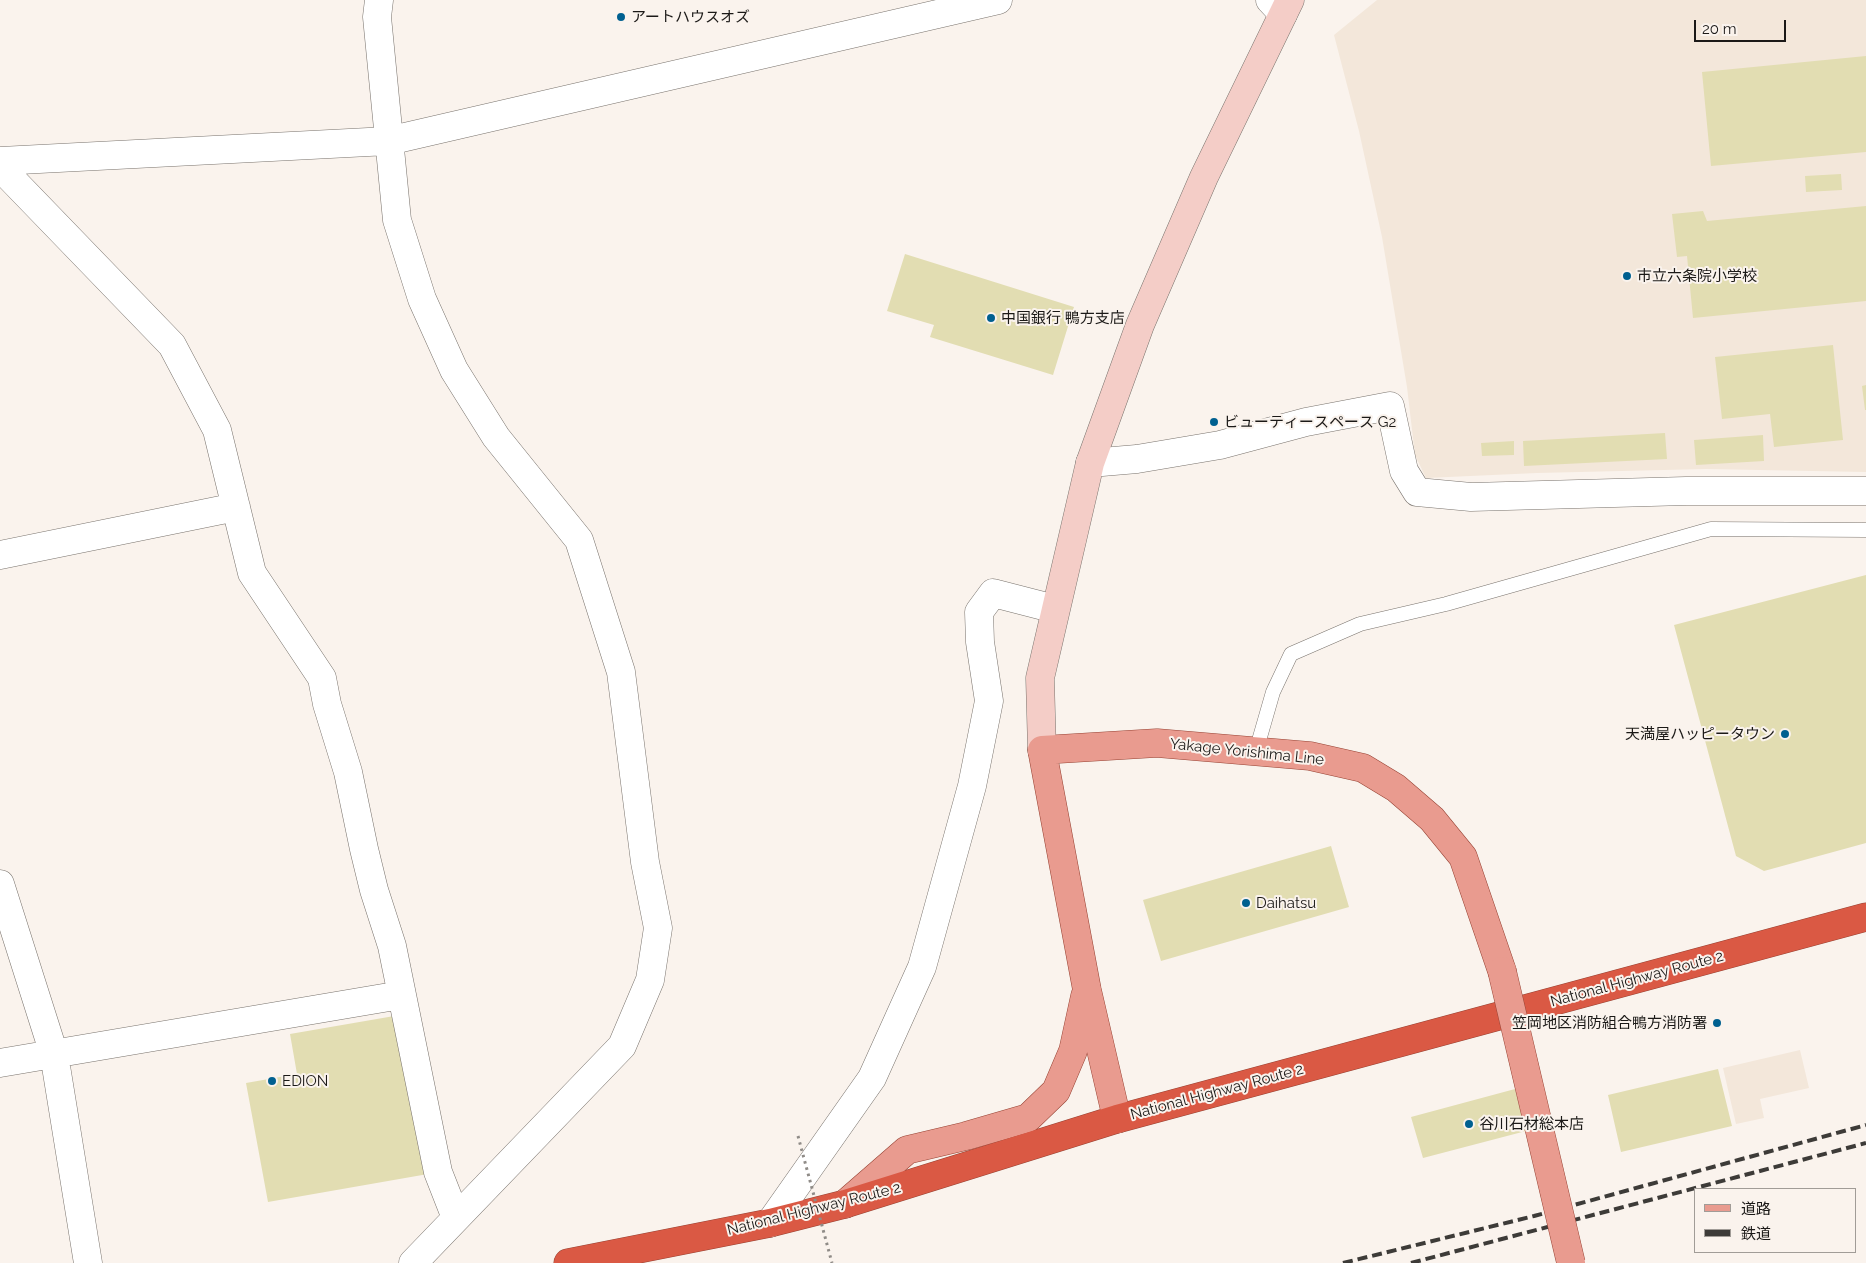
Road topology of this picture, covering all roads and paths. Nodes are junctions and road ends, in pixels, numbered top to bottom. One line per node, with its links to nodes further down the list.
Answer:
1 (379, 0): 4 (street)
2 (998, 0): 4 (street)
3 (1281, 5): 7 (street)
4 (388, 141): 5 (street); 24 (street)
5 (0, 161)
6 (0, 167): 9 (street)
7 (1090, 463): 8 (street); 12 (street)
8 (1866, 492)
9 (236, 507): 11 (street); 18 (street)
10 (1866, 530): 14 (lane)
11 (0, 554)
12 (1055, 609): 13 (street); 25 (street)
13 (1042, 750): 14 (main road, Yakage Yorishima Line); 17 (main road)
14 (1256, 751): 30 (main road, Yakage Yorishima Line, bridge)
15 (0, 888): 19 (street)
16 (1866, 917): 21 (highway, National Highway Route 2)
17 (1087, 990): 21 (main road); 23 (main road)
18 (401, 995): 19 (street); 24 (street)
19 (54, 1054): 20 (street); 26 (street)
20 (0, 1063)
21 (1118, 1119): 23 (highway, National Highway Route 2)
22 (798, 1136): 29 (path, bridge)
23 (845, 1204): 25 (highway, National Highway Route 2)
24 (456, 1218): 27 (street)
25 (770, 1223): 28 (highway, National Highway Route 2)
26 (88, 1263)
27 (413, 1263)
28 (568, 1263)
29 (832, 1263)
30 (1571, 1263)

